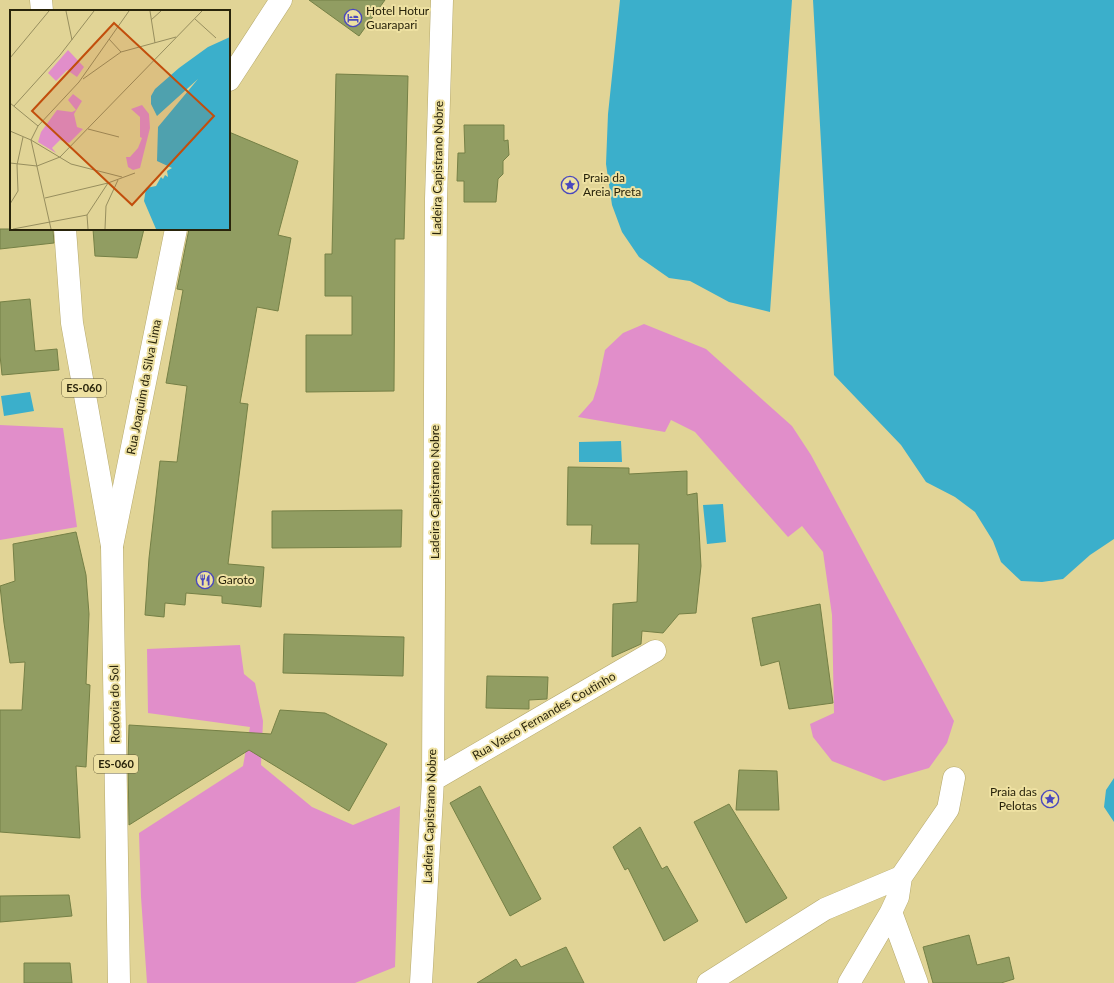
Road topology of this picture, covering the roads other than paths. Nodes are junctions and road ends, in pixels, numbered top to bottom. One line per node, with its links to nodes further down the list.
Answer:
1 (41, 0): 4 (street)
2 (281, 0): 5 (street)
3 (442, 0): 11 (street, Ladeira Capistrano Nobre)
4 (42, 10)
5 (230, 78)
6 (65, 230): 8 (street, ES-060)
7 (176, 230): 8 (street, Rua Joaquim da Silva Lima)
8 (112, 546): 14 (street, Rodovia do Sol / ES-060)
9 (656, 651): 11 (street, Rua Vasco Fernandes Coutinho)
10 (954, 778): 12 (street)
11 (433, 780): 15 (street, Ladeira Capistrano Nobre)
12 (901, 878): 13 (street); 16 (street)
13 (891, 912): 17 (street); 18 (street)
14 (119, 983)
15 (421, 983)
16 (708, 983)
17 (850, 983)
18 (918, 983)

